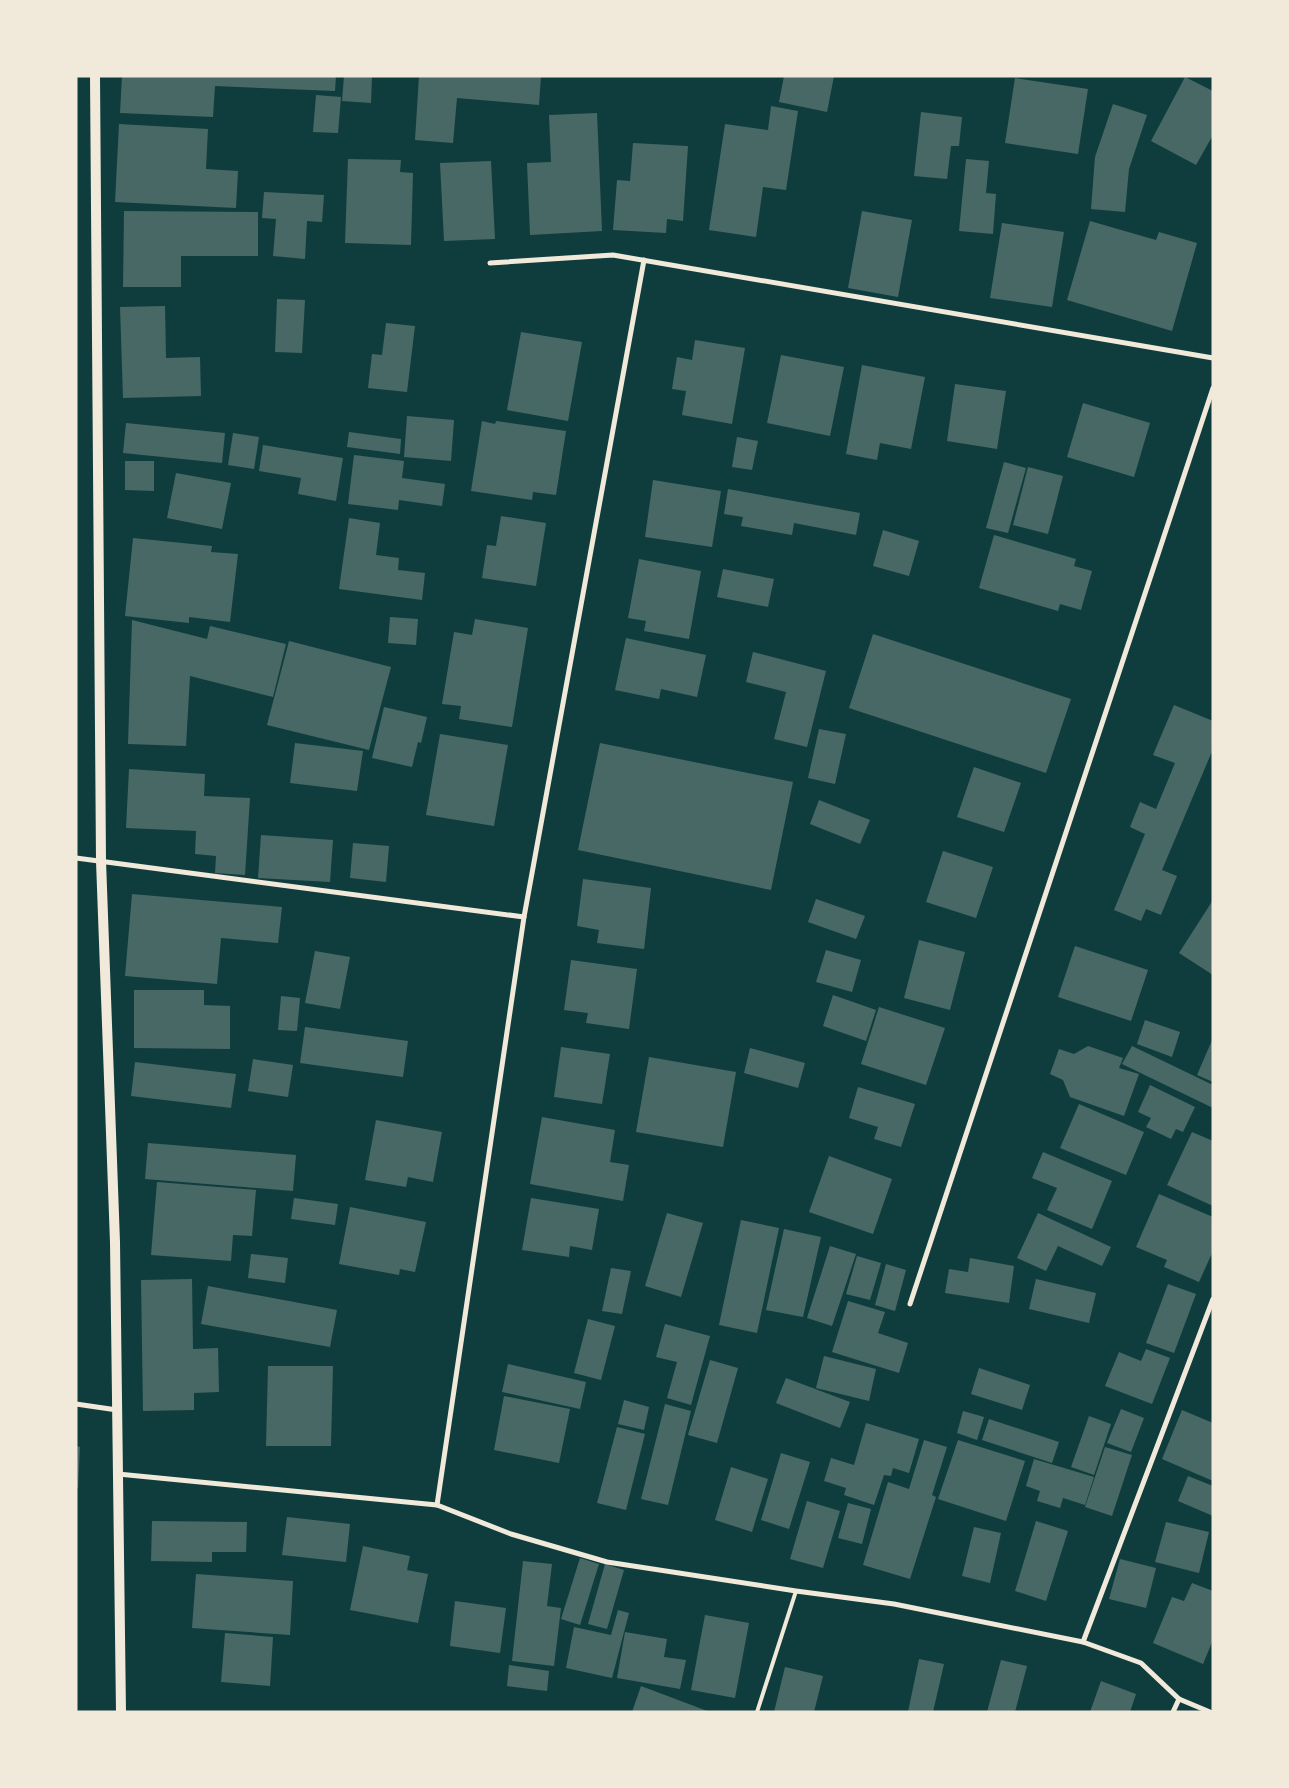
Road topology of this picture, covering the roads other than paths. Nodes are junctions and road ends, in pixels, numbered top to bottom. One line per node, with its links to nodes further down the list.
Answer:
1 (95, 76): 7 (main road)
2 (644, 260): 3 (street); 4 (street); 8 (street)
3 (490, 263)
4 (1213, 358)
5 (1213, 388): 10 (street)
6 (76, 858): 7 (street)
7 (101, 861): 8 (street); 12 (main road)
8 (524, 916): 14 (street)
9 (1213, 1299): 16 (street)
10 (910, 1304)
11 (76, 1404): 12 (street)
12 (117, 1410): 13 (main road)
13 (118, 1474): 14 (street); 18 (main road)
14 (437, 1505): 15 (street)
15 (796, 1591): 16 (street); 19 (lane)
16 (1083, 1642): 17 (street)
17 (1178, 1699): 20 (street); 21 (street)
18 (121, 1712)
19 (757, 1712)
20 (1173, 1712)
21 (1210, 1712)

